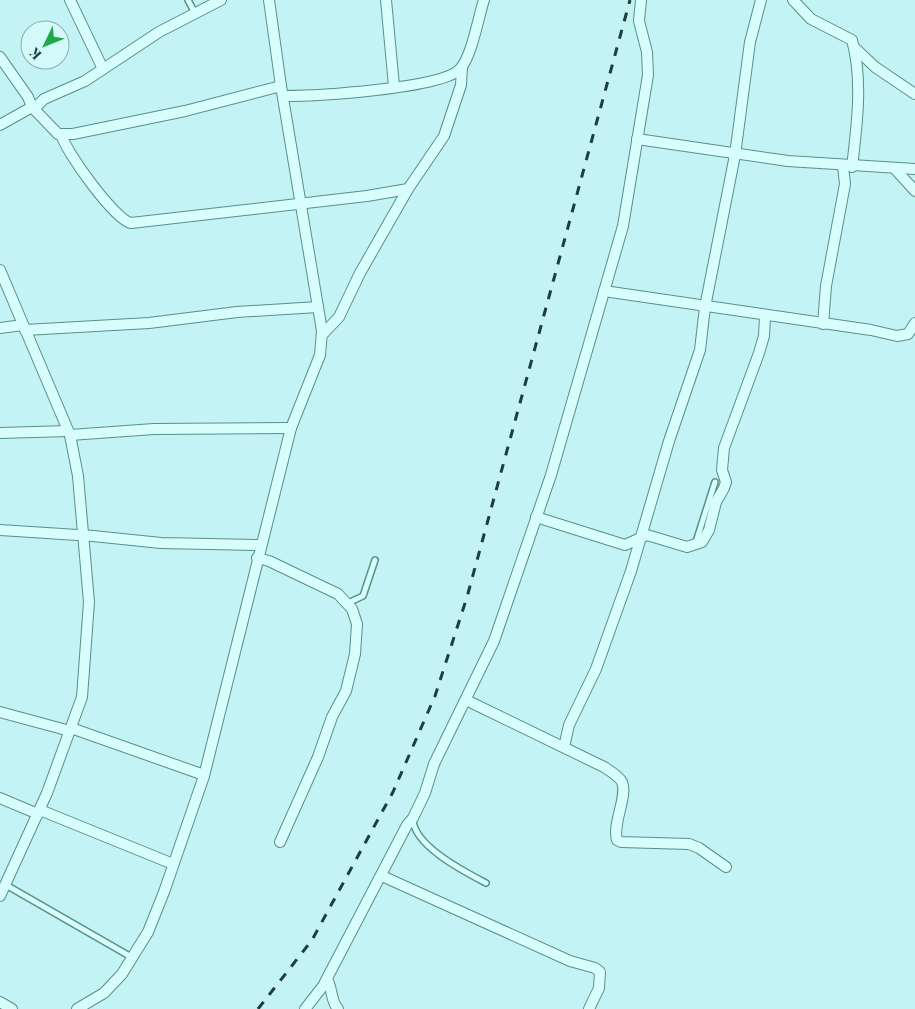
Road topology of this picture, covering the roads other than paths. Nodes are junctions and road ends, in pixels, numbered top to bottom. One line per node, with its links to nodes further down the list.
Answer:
1 (70, 0): 14 (street)
2 (188, 0): 10 (lane)
3 (221, 0): 10 (street)
4 (269, 0): 16 (street)
5 (386, 0): 15 (street)
6 (484, 0): 13 (street)
7 (641, 0): 21 (street)
8 (761, 0): 22 (street)
9 (793, 0): 11 (street)
10 (195, 14): 14 (street)
11 (854, 47): 17 (street); 23 (street)
12 (0, 57): 18 (street)
13 (462, 67): 15 (street); 26 (street)
14 (103, 69): 18 (street)
15 (394, 86): 16 (street)
16 (282, 91): 20 (street); 28 (street)
17 (915, 94)
18 (33, 108): 19 (street); 20 (street)
19 (0, 124)
20 (61, 134): 28 (street)
21 (637, 139): 22 (street); 30 (street)
22 (735, 155): 23 (street); 31 (street)
23 (847, 166): 24 (street); 35 (street)
24 (894, 168): 25 (street); 27 (street)
25 (915, 169)
26 (408, 189): 28 (street); 38 (street)
27 (915, 191)
28 (301, 203): 32 (street)
29 (0, 270): 37 (street)
30 (604, 291): 31 (street); 43 (street)
31 (705, 307): 33 (street); 45 (street)
32 (318, 308): 37 (street); 38 (street)
33 (766, 316): 35 (street); 48 (street)
34 (915, 323): 35 (street)
35 (823, 324)
36 (0, 328): 37 (street)
37 (24, 328): 41 (street)
38 (322, 334): 39 (street)
39 (291, 428): 41 (street); 47 (street)
40 (0, 433): 41 (street)
41 (69, 433): 46 (street)
42 (715, 482): 48 (lane)
43 (536, 517): 45 (street); 52 (street)
44 (0, 530): 46 (street)
45 (641, 536): 48 (street); 55 (street)
46 (84, 537): 47 (street); 54 (street)
47 (260, 545): 49 (street)
48 (695, 545)
49 (257, 558): 51 (street); 56 (street)
50 (375, 560): 51 (lane)
51 (347, 604): 60 (street)
52 (466, 700): 55 (street); 59 (street)
53 (0, 712): 54 (street)
54 (70, 730): 56 (street); 58 (street)
55 (564, 747): 62 (street)
56 (204, 774): 61 (street)
57 (0, 798): 58 (street)
58 (39, 812): 61 (street); 65 (street)
59 (413, 818): 63 (street); 64 (lane)
60 (280, 842)
61 (173, 864): 67 (street)
62 (726, 867)
63 (382, 876): 68 (street); 75 (street)
64 (486, 883)
65 (6, 885): 66 (street); 67 (lane)
66 (0, 896)
67 (133, 958): 70 (street)
68 (327, 979): 73 (street); 74 (street)
69 (0, 1002): 71 (street)
70 (91, 1006): 72 (street)
71 (12, 1009)
72 (77, 1009)
73 (305, 1009)
74 (338, 1009)
75 (589, 1009)

